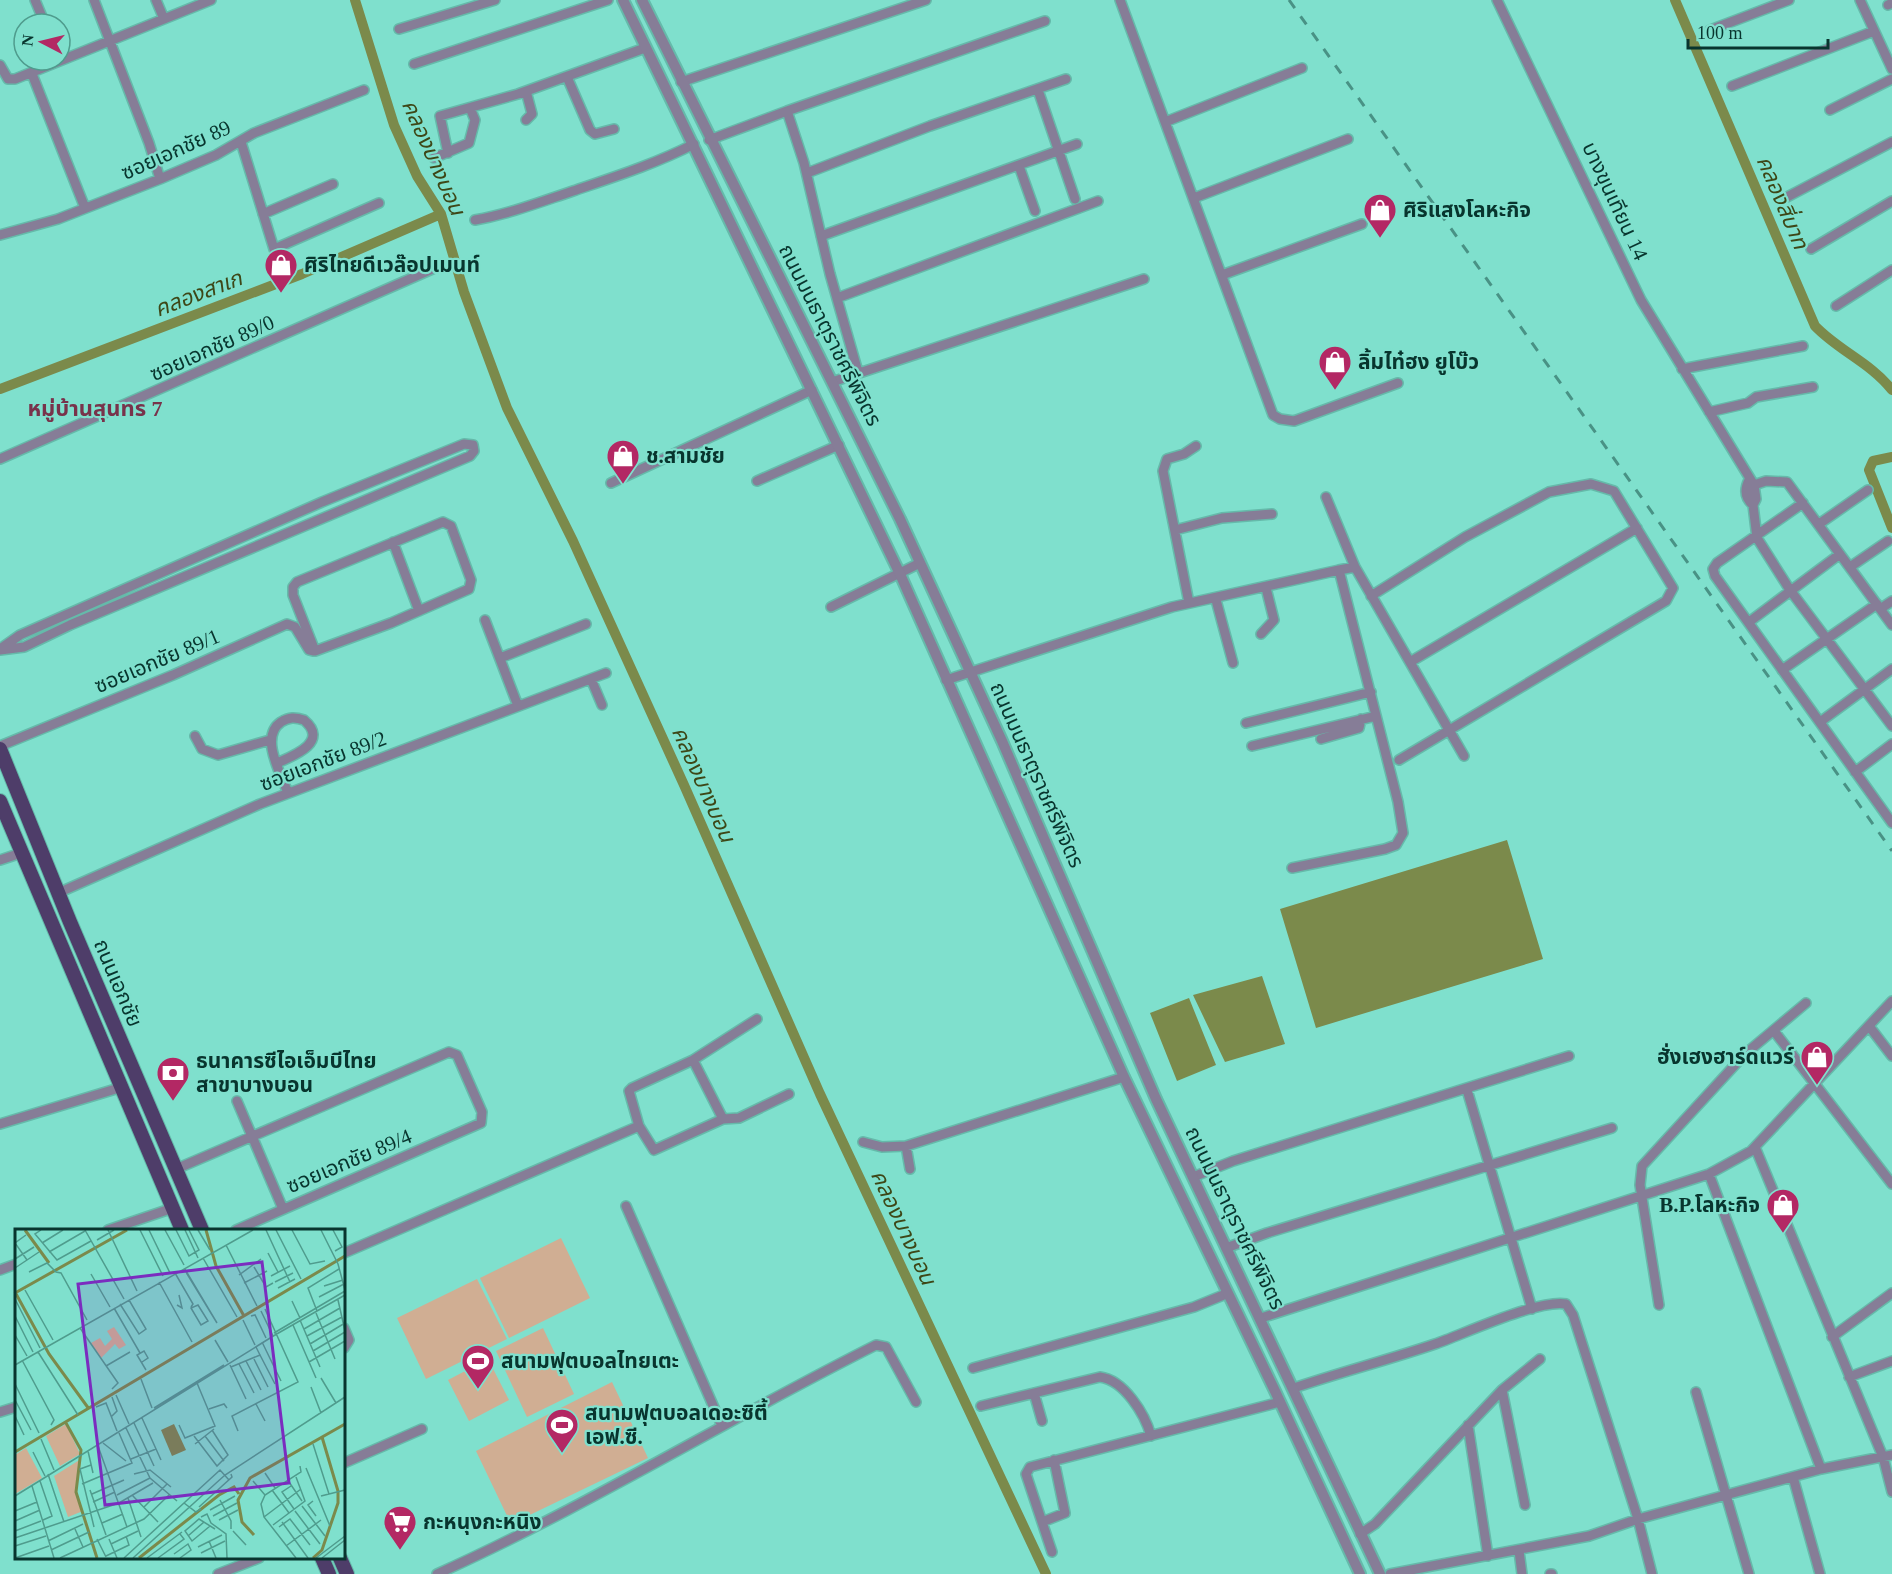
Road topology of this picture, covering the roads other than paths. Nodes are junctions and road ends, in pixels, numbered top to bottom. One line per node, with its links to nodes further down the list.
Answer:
1 (94, 0): 19 (street)
2 (156, 0): 13 (street)
3 (211, 0): 13 (street)
4 (495, 0): 15 (street)
5 (608, 0): 23 (street)
6 (623, 0): 20 (street, ถนนมนธาตุราชศรีพิจิตร)
7 (642, 0): 18 (street, ถนนมนธาตุราชศรีพิจิตร)
8 (926, 0): 31 (street)
9 (1120, 0): 40 (street)
10 (1497, 0): 78 (street, บางขุนเทียน 14)
11 (1790, 0): 16 (street)
12 (1860, 0): 17 (street)
13 (164, 19): 19 (street)
14 (1045, 21): 38 (street)
15 (399, 29)
16 (1710, 30)
17 (1874, 31): 25 (street); 32 (street)
18 (657, 32): 20 (street); 31 (street, ถนนมนธาตุราชศรีพิจิตร)
19 (110, 41): 21 (street); 53 (street)
20 (643, 44): 28 (street); 46 (street, ถนนมนธาตุราชศรีพิจิตร)
21 (72, 56)
22 (0, 64): 27 (street)
23 (414, 64)
24 (1302, 68): 40 (street)
25 (1892, 69)
26 (36, 72): 27 (street)
27 (32, 74): 61 (street)
28 (567, 77): 35 (street); 41 (street)
29 (1066, 79): 34 (street)
30 (1892, 79): 37 (street)
31 (681, 82): 43 (street, ถนนมนธาตุราชศรีพิจิตร)
32 (1732, 86)
33 (364, 90): 44 (street, ซอยเอกชัย 89)
34 (1038, 90): 48 (street); 52 (street)
35 (526, 91): 36 (street); 39 (street)
36 (470, 108): 49 (street); 49 (street)
37 (1830, 110)
38 (787, 111): 43 (street); 52 (street)
39 (526, 120)
40 (1165, 122): 56 (street)
41 (614, 129)
42 (1348, 139): 56 (street)
43 (709, 140): 80 (street, ถนนมนธาตุราชศรีพิจิตร)
44 (241, 142): 53 (street, ซอยเอกชัย 89); 63 (street)
45 (1892, 142): 55 (street)
46 (694, 144): 64 (street); 83 (street, ถนนมนธาตุราชศรีพิจิตร)
47 (1077, 144): 48 (street)
48 (1058, 151): 51 (street); 57 (street)
49 (448, 153): 50 (street)
50 (434, 158)
51 (1019, 165): 62 (street); 67 (street)
52 (807, 173): 67 (street)
53 (160, 179): 61 (street, ซอยเอกชัย 89)
54 (333, 183): 63 (street)
55 (1787, 197)
56 (1194, 198): 72 (street)
57 (1075, 199)
58 (1098, 201): 75 (street)
59 (1892, 201): 69 (street)
60 (379, 203): 68 (street)
61 (85, 208): 66 (street, ซอยเอกชัย 89)
62 (1035, 211)
63 (263, 213): 68 (street)
64 (475, 220)
65 (1362, 224): 72 (street)
66 (0, 235)
67 (820, 236): 75 (street)
68 (274, 249): 73 (street)
69 (1811, 249)
70 (437, 267): 87 (street, ซอยเอกชัย 89/0)
71 (1892, 270): 76 (street)
72 (1222, 275): 81 (street)
73 (286, 277)
74 (1144, 279): 79 (street)
75 (837, 298): 79 (street)
76 (1836, 306)
77 (1803, 346): 78 (street)
78 (1682, 369): 84 (street, บางขุนเทียน 14)
79 (858, 372): 80 (street)
80 (832, 382): 102 (street, ถนนมนธาตุราชศรีพิจิตร)
81 (1398, 382)
82 (1813, 387): 84 (street)
83 (812, 390): 85 (street, ถนนมนธาตุราชศรีพิจิตร); 90 (street)
84 (1709, 412): 88 (street, บางขุนเทียน 14)
85 (839, 445): 89 (street); 106 (street, ถนนมนธาตุราชศรีพิจิตร)
86 (1196, 446): 97 (street)
87 (0, 459)
88 (1749, 477): 93 (street); 98 (street)
89 (757, 481)
90 (611, 483)
91 (1868, 490): 95 (street)
92 (1326, 497): 103 (street)
93 (1803, 503): 95 (street); 98 (street)
94 (1272, 514): 97 (street)
95 (1819, 524): 101 (street)
96 (1637, 528): 109 (street); 125 (street); 142 (street)
97 (1175, 530): 112 (street)
98 (1757, 538): 108 (street); 117 (street)
99 (393, 542): 115 (street); 115 (street); 123 (street)
100 (1888, 542): 104 (street)
101 (1840, 554): 104 (street); 108 (street)
102 (920, 563): 106 (street); 129 (street, ถนนมนธาตุราชศรีพิจิตร)
103 (1355, 567): 105 (street); 109 (street)
104 (1850, 567): 113 (street)
105 (1339, 570): 107 (street); 134 (street)
106 (900, 574): 114 (street); 132 (street, ถนนมนธาตุราชศรีพิจิตร)
107 (1266, 588): 110 (street); 120 (street)
108 (1790, 590): 117 (street); 121 (street)
109 (1371, 596): 125 (street)
110 (1216, 600): 112 (street); 126 (street)
111 (1892, 601): 113 (street)
112 (1189, 603): 129 (street)
113 (1879, 606): 119 (street); 121 (street)
114 (831, 607)
115 (419, 611): 123 (street)
116 (485, 620): 124 (street)
117 (1749, 622): 128 (street)
118 (586, 624): 124 (street)
119 (1892, 625)
120 (1261, 634)
121 (1827, 638): 128 (street); 133 (street)
122 (0, 650): 122 (street)
123 (315, 651): 148 (street, ซอยเอกชัย 89/1)
124 (500, 658): 136 (street)
125 (1410, 662): 142 (street)
126 (1233, 663)
127 (1892, 669): 133 (street)
128 (1782, 670): 139 (street)
129 (970, 672): 132 (street); 186 (street, ถนนมนธาตุราชศรีพิจิตร)
130 (606, 673): 131 (street, ซอยเอกชัย 89/2)
131 (591, 679): 135 (street); 136 (street, ซอยเอกชัย 89/2)
132 (946, 680): 168 (street, ถนนมนธาตุราชศรีพิจิตร)
133 (1865, 689): 139 (street); 141 (street)
134 (1371, 692): 137 (street); 140 (street)
135 (603, 705)
136 (518, 706): 153 (street, ซอยเอกชัย 89/2)
137 (1376, 716): 138 (street); 158 (street)
138 (1361, 719): 144 (street); 147 (street)
139 (1820, 722): 152 (street)
140 (1246, 723)
141 (1892, 726)
142 (1449, 729): 149 (street); 150 (street)
143 (195, 736): 145 (street)
144 (1321, 739)
145 (270, 740): 151 (street); 151 (street)
146 (1892, 744): 152 (street)
147 (1252, 746)
148 (0, 748): 159 (main road, ถนนเอกชัย)
149 (1464, 756)
150 (1399, 760)
151 (277, 763): 153 (street)
152 (1855, 772): 155 (street)
153 (288, 793): 159 (street, ซอยเอกชัย 89/2)
154 (0, 801): 156 (main road, ถนนเอกชัย)
155 (1891, 821)
156 (21, 853): 157 (street); 170 (main road, ถนนเอกชัย)
157 (0, 860)
158 (1292, 868)
159 (58, 893): 183 (main road, ถนนเอกชัย)
160 (1892, 1002): 163 (street)
161 (1806, 1003): 164 (street)
162 (757, 1019): 167 (street)
163 (1869, 1026): 166 (street); 169 (street)
164 (1774, 1031): 169 (street); 188 (street)
165 (1569, 1056): 171 (street)
166 (1892, 1056)
167 (693, 1060): 174 (street); 176 (street)
168 (1124, 1077): 180 (street); 202 (street, ถนนมนธาตุราชศรีพิจิตร)
169 (1815, 1085): 181 (street); 187 (street)
170 (120, 1088): 175 (street); 190 (main road, ถนนเอกชัย)
171 (1467, 1090): 182 (street); 186 (street)
172 (789, 1094): 174 (street)
173 (237, 1101): 178 (street)
174 (723, 1119): 176 (street)
175 (0, 1124)
176 (639, 1126): 198 (street)
177 (1612, 1128): 182 (street)
178 (251, 1135): 183 (street); 191 (street); 191 (street, ซอยเอกชัย 89/4)
179 (864, 1142): 180 (street)
180 (906, 1146): 184 (street)
181 (1755, 1147): 185 (street); 207 (street)
182 (1491, 1166): 196 (street); 197 (street)
183 (176, 1169): 194 (main road, ถนนเอกชัย)
184 (910, 1169)
185 (1709, 1174): 188 (street); 230 (street)
186 (1193, 1177): 197 (street, ถนนมนธาตุราชศรีพิจิตร)
187 (1892, 1184)
188 (1642, 1196): 196 (street); 203 (street)
189 (626, 1206): 224 (street)
190 (172, 1208): 192 (street); 193 (main road, ถนนเอกชัย)
191 (283, 1209): 195 (street, ซอยเอกชัย 89/4)
192 (111, 1229)
193 (182, 1229)
194 (202, 1229)
195 (238, 1229)
196 (1513, 1238): 204 (street); 205 (street)
197 (1226, 1248): 205 (street, ถนนมนธาตุราชศรีพิจิตร)
198 (345, 1253)
199 (15, 1264): 200 (street)
200 (0, 1270)
201 (1892, 1293): 207 (street)
202 (1226, 1294): 211 (street); 218 (street, ถนนมนธาตุราชศรีพิจิตร)
203 (1659, 1305)
204 (1532, 1309): 213 (street); 235 (street)
205 (1261, 1317): 213 (street, ถนนมนธาตุราชศรีพิจิตร)
206 (345, 1330): 208 (street)
207 (1832, 1336): 212 (street)
208 (345, 1346)
209 (1540, 1359): 214 (street)
210 (1892, 1361): 212 (street)
211 (973, 1368)
212 (1849, 1377): 227 (street)
213 (1294, 1388): 237 (street, ถนนมนธาตุราชศรีพิจิตร)
214 (1502, 1390): 223 (street); 234 (street)
215 (1696, 1392): 233 (street)
216 (1034, 1393): 219 (street); 222 (street); 226 (street)
217 (916, 1402): 224 (street)
218 (1280, 1402): 226 (street); 248 (street, ถนนมนธาตุราชศรีพิจิตร)
219 (981, 1406)
220 (15, 1407): 221 (street)
221 (0, 1412)
222 (1042, 1421)
223 (1468, 1425): 237 (street); 240 (street)
224 (722, 1426): 247 (street)
225 (422, 1429): 229 (street)
226 (1151, 1436): 228 (street)
227 (1887, 1456): 230 (street); 232 (street)
228 (1054, 1460): 236 (street); 236 (street)
229 (345, 1462)
230 (1821, 1469): 231 (street)
231 (1793, 1477): 233 (street); 254 (street)
232 (1892, 1492)
233 (1726, 1494): 235 (street); 253 (street)
234 (1525, 1505)
235 (1638, 1519): 238 (street); 252 (street)
236 (1042, 1522): 239 (street)
237 (1360, 1534): 249 (street, ถนนมนธาตุราชศรีพิจิตร)
238 (1519, 1551): 240 (street); 251 (street)
239 (1052, 1552)
240 (1488, 1556): 250 (street)
241 (254, 1559): 244 (street)
242 (323, 1559): 245 (main road)
243 (341, 1559): 246 (main road)
244 (218, 1574)
245 (329, 1574)
246 (347, 1574)
247 (437, 1574)
248 (1360, 1574)
249 (1380, 1574)
250 (1390, 1574)
251 (1522, 1574)
252 (1652, 1574)
253 (1749, 1574)
254 (1820, 1574)

